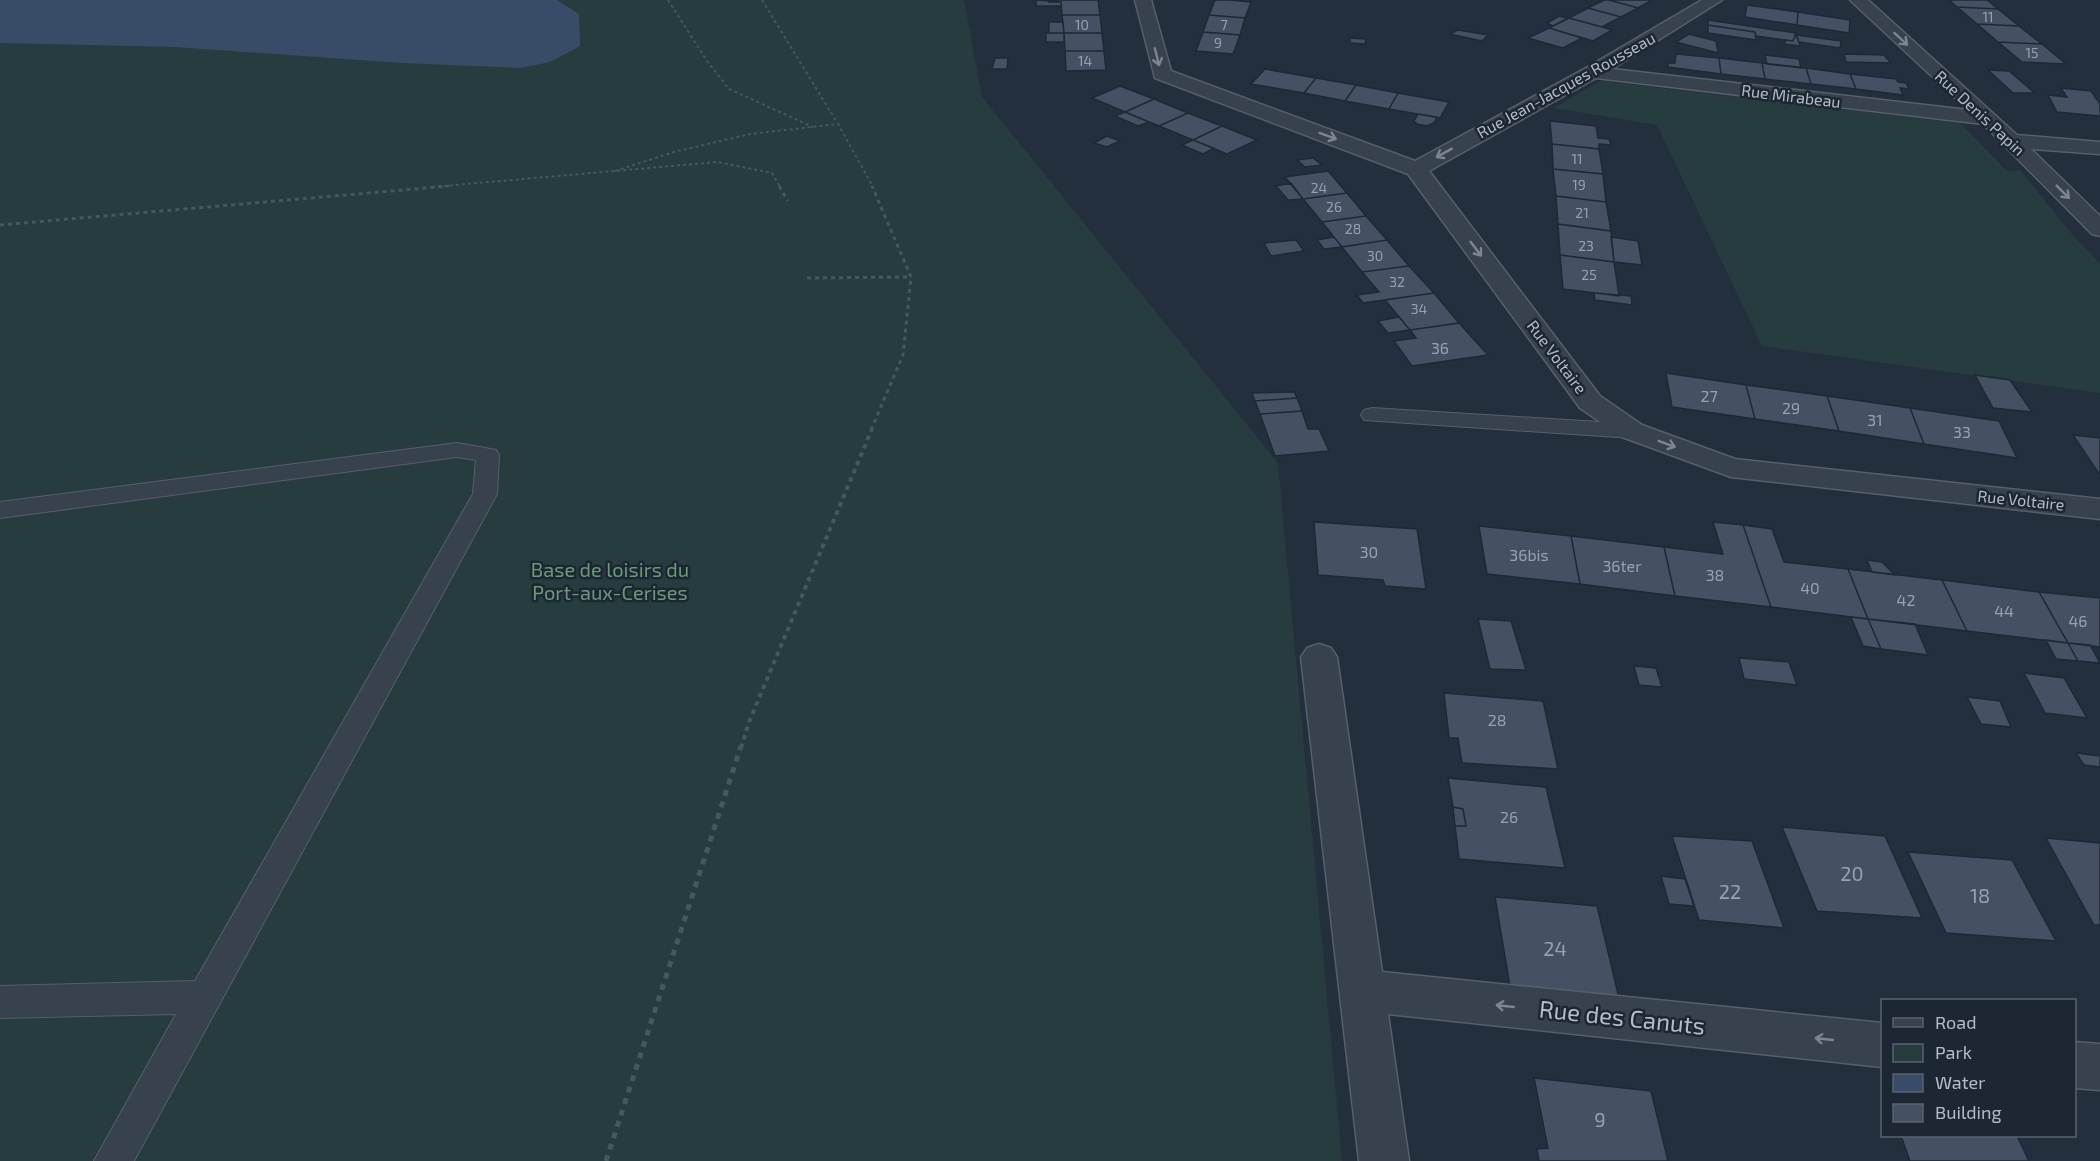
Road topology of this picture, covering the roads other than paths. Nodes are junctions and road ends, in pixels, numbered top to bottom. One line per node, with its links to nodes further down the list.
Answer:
1 (1143, 0): 8 (street, one-way to 8)
2 (1714, 0): 4 (street, Rue Jean-Jacques Rousseau)
3 (1858, 0): 5 (street, Rue Denis Papin, one-way to 5)
4 (1593, 72): 5 (street, Rue Mirabeau); 8 (street, Rue Jean-Jacques Rousseau, one-way to 8)
5 (1989, 119): 6 (street, Rue Denis Papin)
6 (2011, 141): 7 (street); 9 (street, Rue Denis Papin, one-way to 9)
7 (2100, 148)
8 (1416, 169): 11 (street, Rue Voltaire, one-way to 11)
9 (2100, 229)
10 (1372, 415): 11 (lane)
11 (1632, 431): 12 (street, Rue Voltaire, one-way to 12)
12 (2100, 509)
13 (0, 510): 16 (lane)
14 (1318, 657): 15 (street)
15 (1362, 991): 18 (street, Rue des Canuts, one-way to 15); 22 (street)
16 (203, 997): 17 (lane); 21 (lane)
17 (0, 1002)
18 (1881, 1045)
19 (2076, 1065): 20 (street)
20 (2100, 1067)
21 (114, 1161)
22 (1384, 1161)

